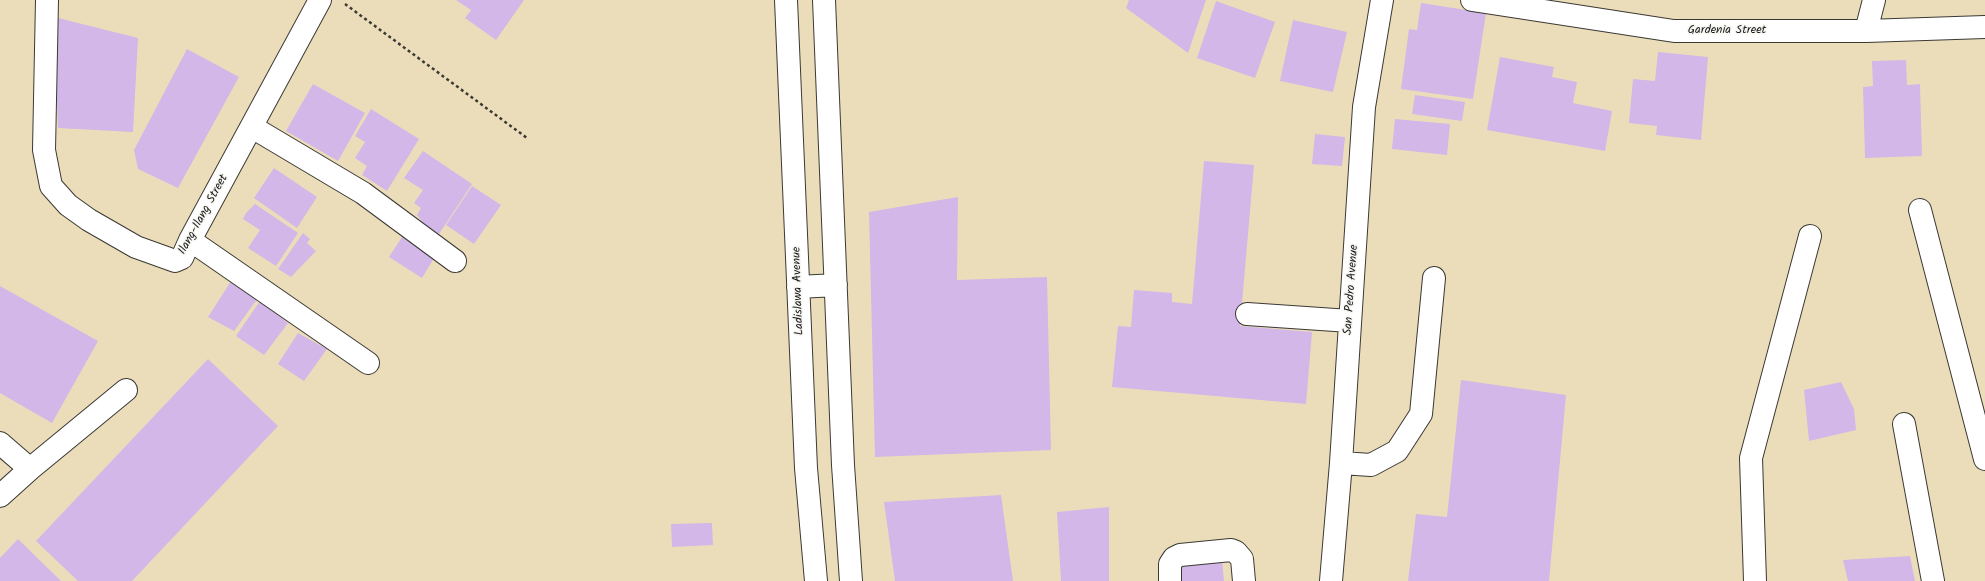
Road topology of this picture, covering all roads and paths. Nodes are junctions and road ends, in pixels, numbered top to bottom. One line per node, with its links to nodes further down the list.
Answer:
1 (47, 0): 15 (street, Ilang-Ilang Street)
2 (320, 0): 11 (street, Ilang-Ilang Street)
3 (340, 0): 12 (path)
4 (786, 0): 19 (street, Ladislawa Avenue)
5 (824, 0): 18 (street)
6 (1382, 0): 21 (street, San Pedro Avenue)
7 (1472, 0): 10 (street, Gardenia Street)
8 (1874, 0): 10 (street)
9 (1985, 27): 10 (street, Gardenia Street)
10 (1866, 31)
11 (252, 127): 15 (street, Ilang-Ilang Street); 16 (street)
12 (527, 138)
13 (1920, 210): 26 (street)
14 (1810, 236): 35 (street)
15 (190, 240): 22 (street)
16 (455, 261)
17 (1434, 278): 27 (street)
18 (836, 285): 19 (street); 31 (street)
19 (798, 287): 30 (street, Ladislawa Avenue)
20 (1247, 314): 21 (street)
21 (1350, 321): 27 (street, San Pedro Avenue)
22 (368, 363)
23 (126, 390): 28 (street)
24 (1904, 424): 36 (street)
25 (0, 443): 28 (street)
26 (1985, 459)
27 (1341, 464): 34 (street, San Pedro Avenue)
28 (30, 469): 29 (street)
29 (0, 496)
30 (816, 581)
31 (851, 581)
32 (1170, 581): 33 (street)
33 (1244, 581)
34 (1331, 581)
35 (1755, 581)
36 (1933, 581)

